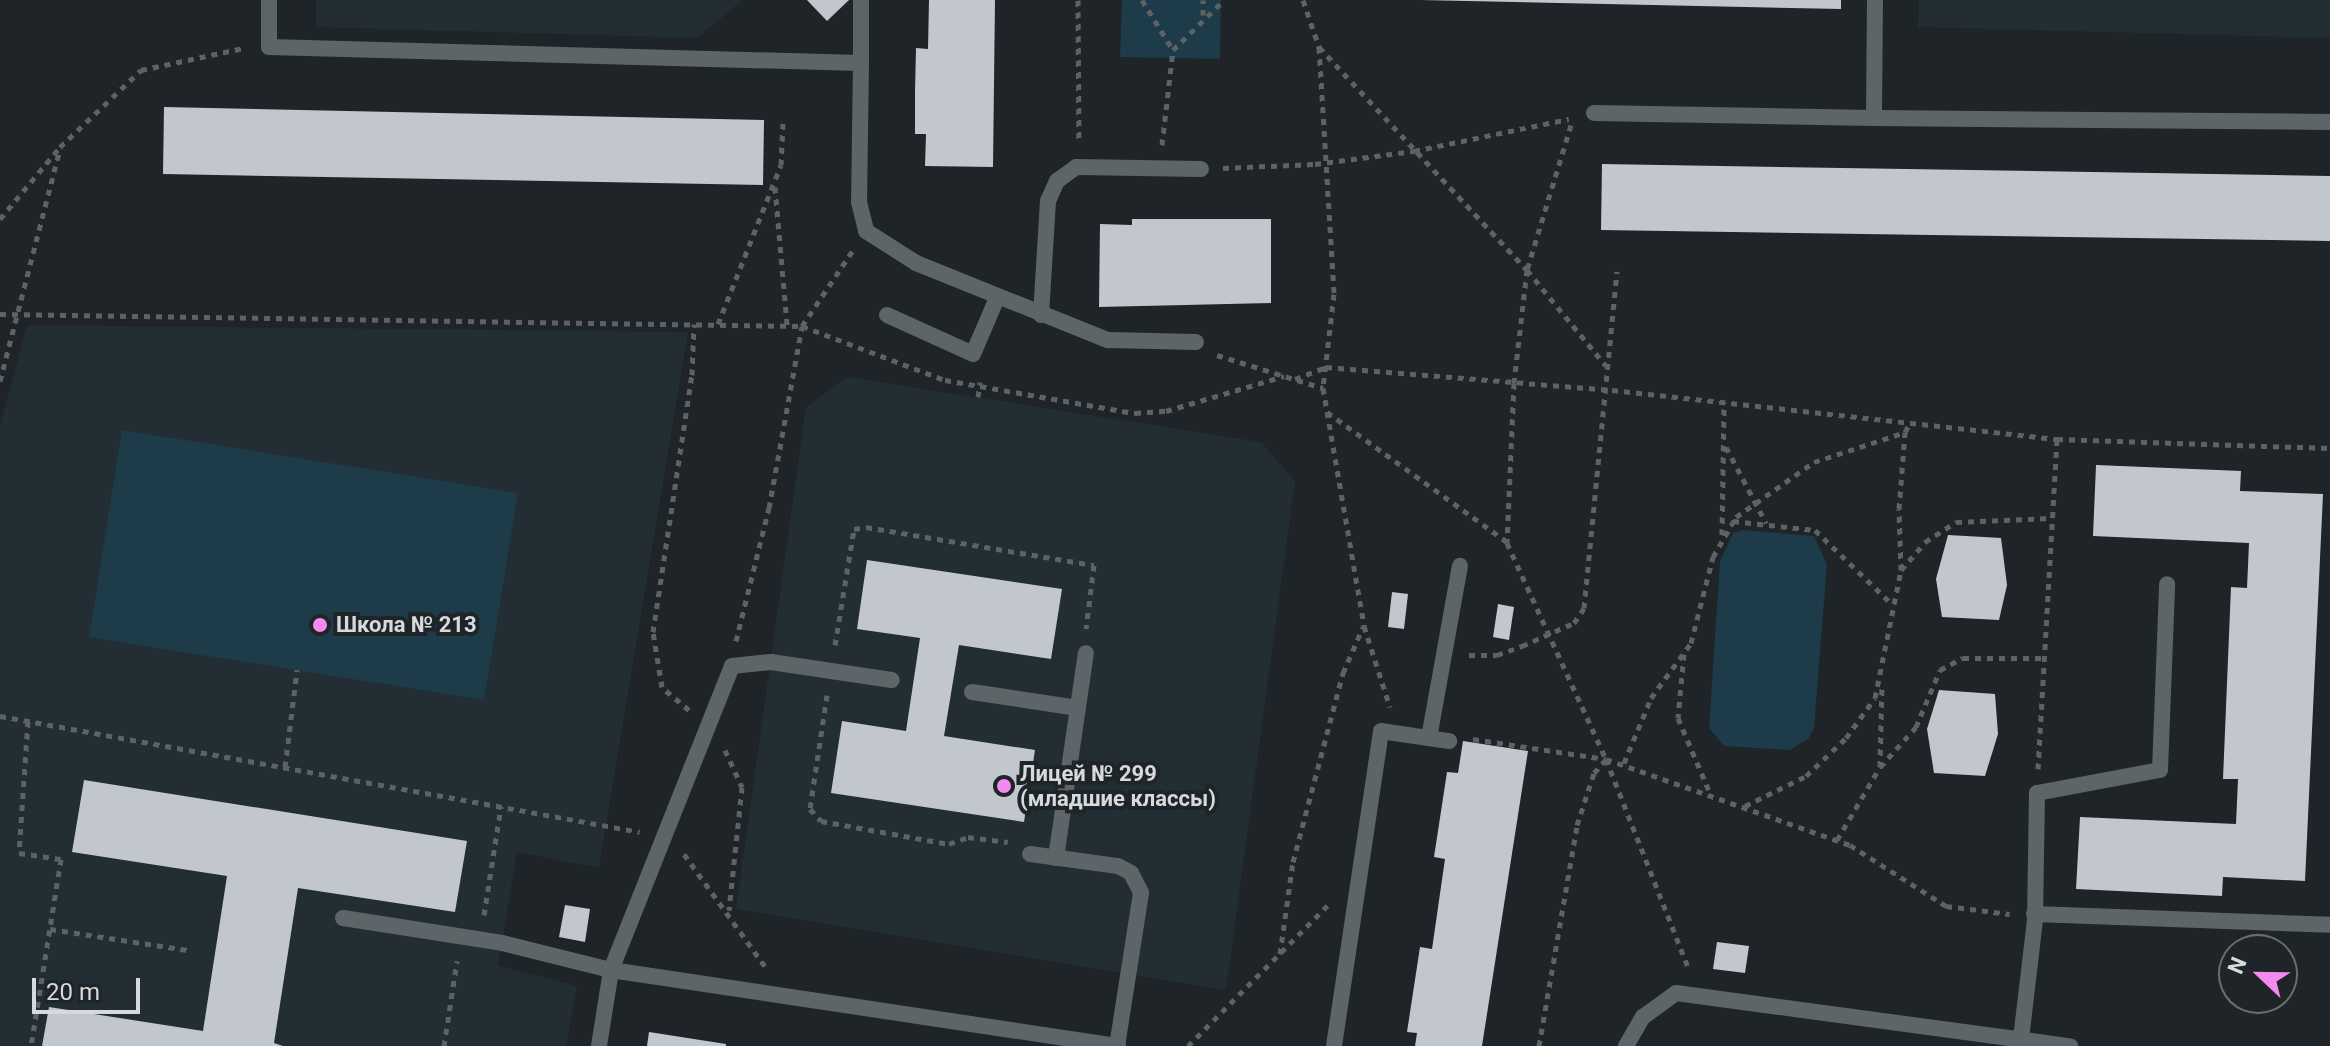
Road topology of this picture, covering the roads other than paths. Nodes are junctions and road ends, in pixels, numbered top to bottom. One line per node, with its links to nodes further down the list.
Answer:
1 (269, 0): 4 (lane)
2 (861, 0): 4 (lane)
3 (1875, 0): 6 (lane)
4 (861, 63): 9 (lane)
5 (1594, 113): 6 (lane)
6 (1874, 118): 7 (lane)
7 (2330, 122)
8 (1201, 169): 11 (lane)
9 (997, 298): 10 (lane); 11 (lane)
10 (887, 315)
11 (1041, 315): 12 (lane)
12 (1196, 342)
13 (1460, 566): 19 (lane)
14 (2167, 584): 23 (lane)
15 (1086, 653): 18 (lane)
16 (892, 680): 26 (lane)
17 (972, 692): 18 (lane)
18 (1078, 708): 22 (lane)
19 (1429, 738): 20 (lane); 30 (lane)
20 (1449, 741)
21 (1030, 854): 22 (lane)
22 (1056, 858): 29 (lane)
23 (2035, 917): 25 (lane); 27 (lane)
24 (343, 918): 26 (lane)
25 (2330, 925)
26 (611, 970): 28 (lane); 29 (lane)
27 (2021, 1039): 31 (lane); 32 (lane)
28 (599, 1046)
29 (1117, 1046)
30 (1334, 1046)
31 (1626, 1046)
32 (2070, 1046)

